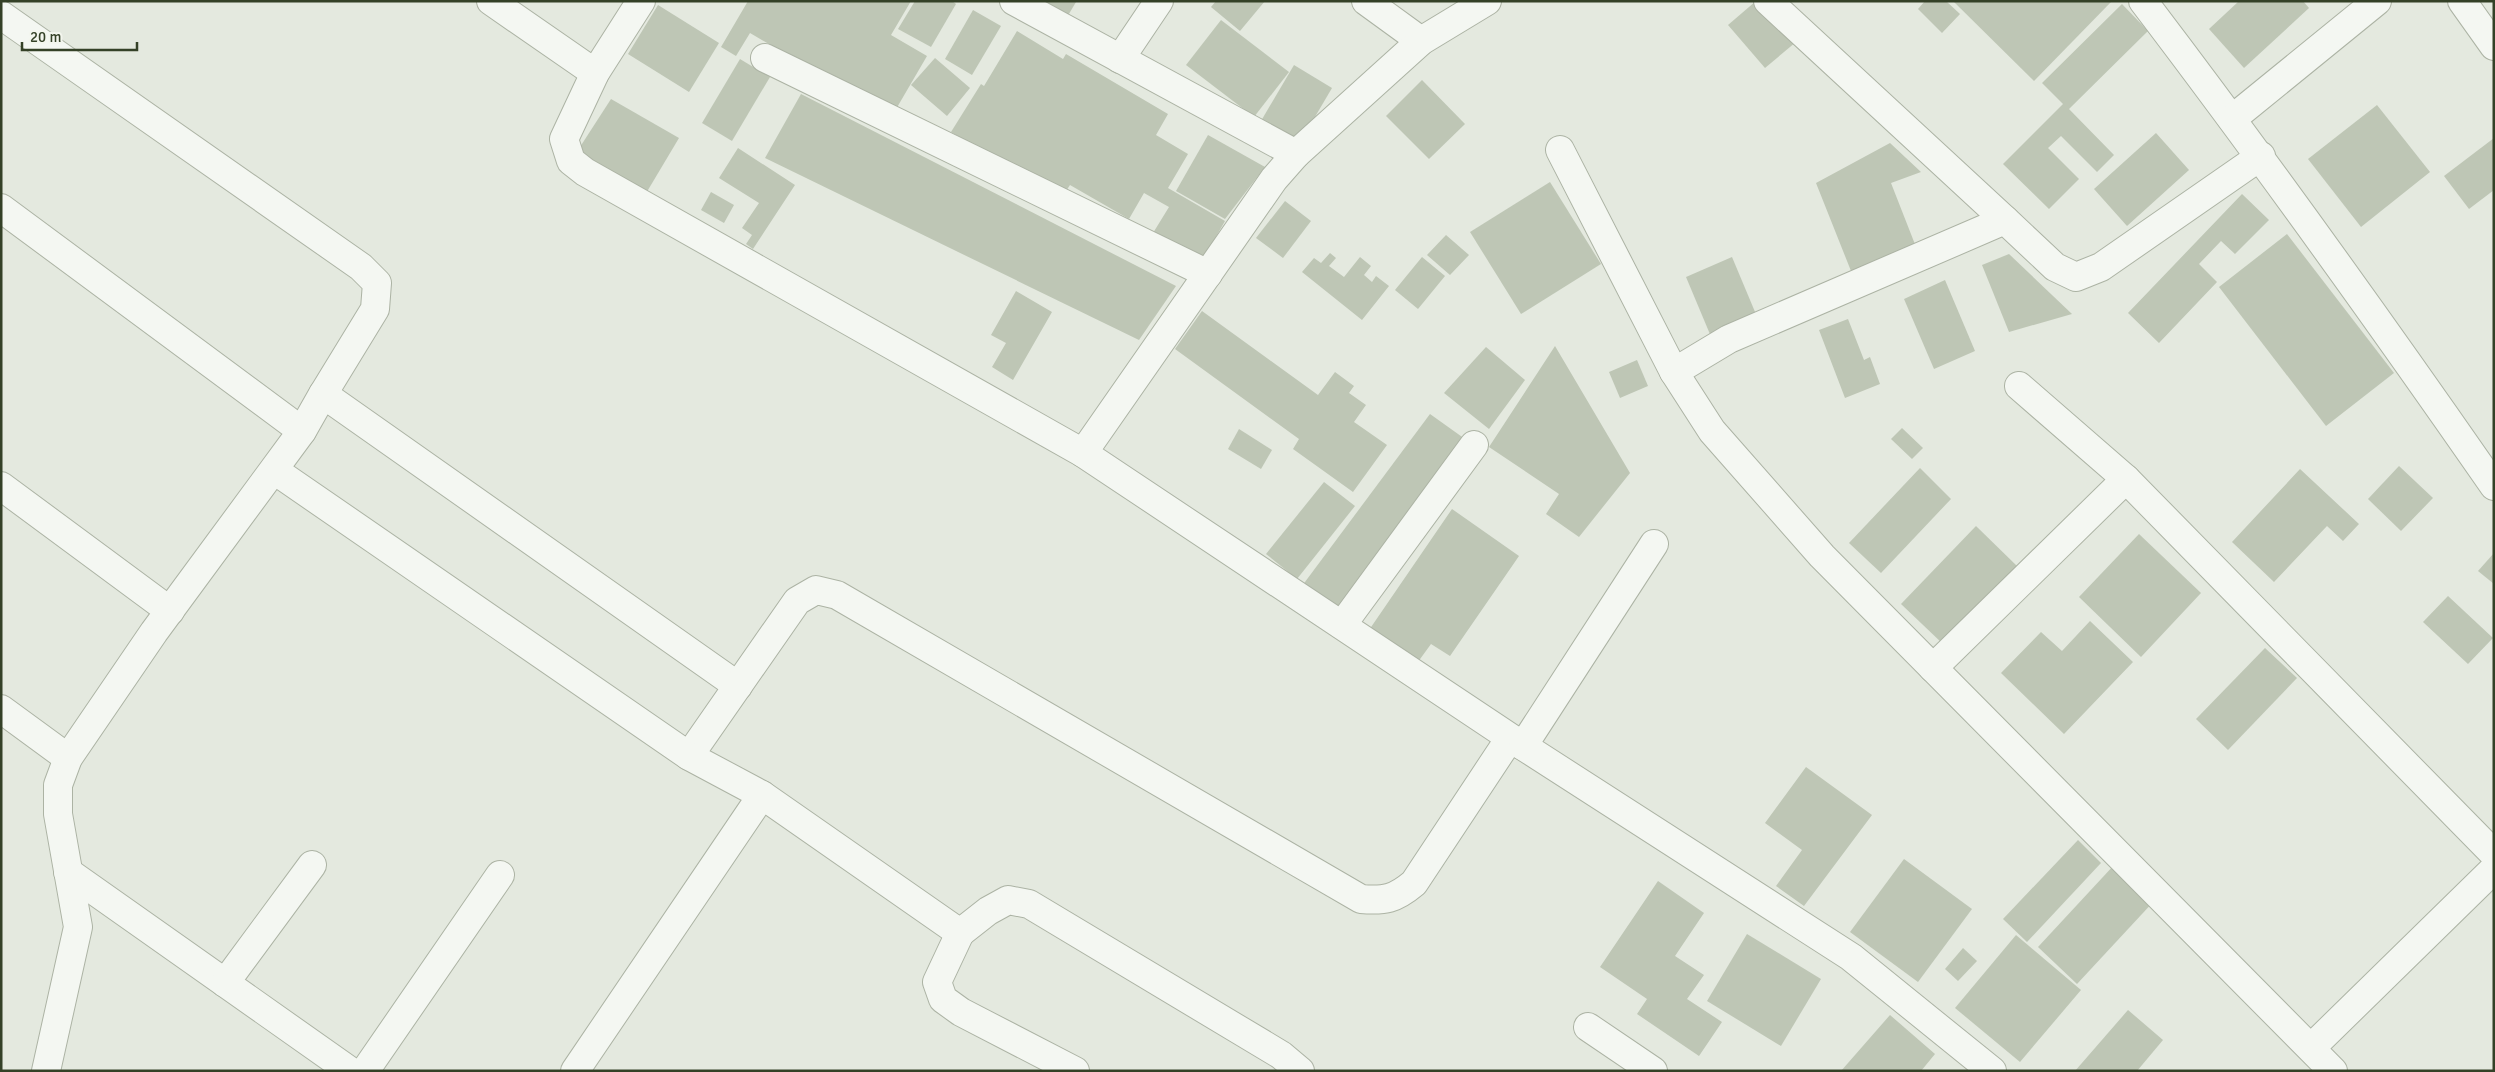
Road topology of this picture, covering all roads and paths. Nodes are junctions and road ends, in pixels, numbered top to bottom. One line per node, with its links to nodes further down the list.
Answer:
1 (491, 1): 16 (street)
2 (641, 1): 16 (street)
3 (1014, 1): 15 (street)
4 (1159, 1): 15 (street)
5 (1366, 1): 12 (street)
6 (1487, 1): 12 (street)
7 (1768, 1): 22 (street)
8 (2143, 1): 17 (street)
9 (2377, 1): 17 (street)
10 (2462, 1): 13 (street)
11 (1, 15): 26 (street)
12 (1421, 41): 19 (street)
13 (2494, 46)
14 (765, 58): 23 (street)
15 (1120, 59): 19 (street)
16 (595, 73): 29 (street)
17 (2232, 119): 20 (street)
18 (1560, 150): 24 (street)
19 (1296, 154): 23 (street)
20 (2261, 156): 22 (street); 33 (street)
21 (1, 208): 27 (street)
22 (2005, 220): 24 (street)
23 (1208, 274): 29 (street)
24 (1674, 372): 37 (street)
25 (2019, 386): 31 (street)
26 (323, 394): 27 (street); 38 (street)
27 (302, 431): 30 (street)
28 (1474, 445): 36 (street)
29 (1083, 453): 36 (street)
30 (274, 470): 35 (street); 41 (street)
31 (2126, 478): 37 (street); 44 (street)
32 (1, 486): 35 (street)
33 (2494, 486)
34 (1654, 544): 40 (street)
35 (170, 611): 42 (street)
36 (1342, 625): 40 (street)
37 (1933, 668): 52 (street)
38 (738, 686): 40 (street); 41 (street)
39 (1, 709): 42 (street)
40 (1517, 742): 60 (street)
41 (689, 756): 43 (street)
42 (68, 758): 47 (street)
43 (762, 795): 49 (street); 56 (street)
44 (2494, 854)
45 (312, 865): 50 (street)
46 (2494, 869): 52 (street)
47 (68, 872): 50 (street); 53 (street)
48 (500, 875): 55 (street)
49 (960, 933): 57 (street); 58 (street)
50 (225, 983): 54 (street)
51 (1588, 1027): 59 (street)
52 (2310, 1048): 61 (street)
53 (46, 1071)
54 (350, 1071)
55 (365, 1071)
56 (575, 1071)
57 (1075, 1071)
58 (1300, 1071)
59 (1653, 1071)
60 (1992, 1071)
61 (2333, 1071)

